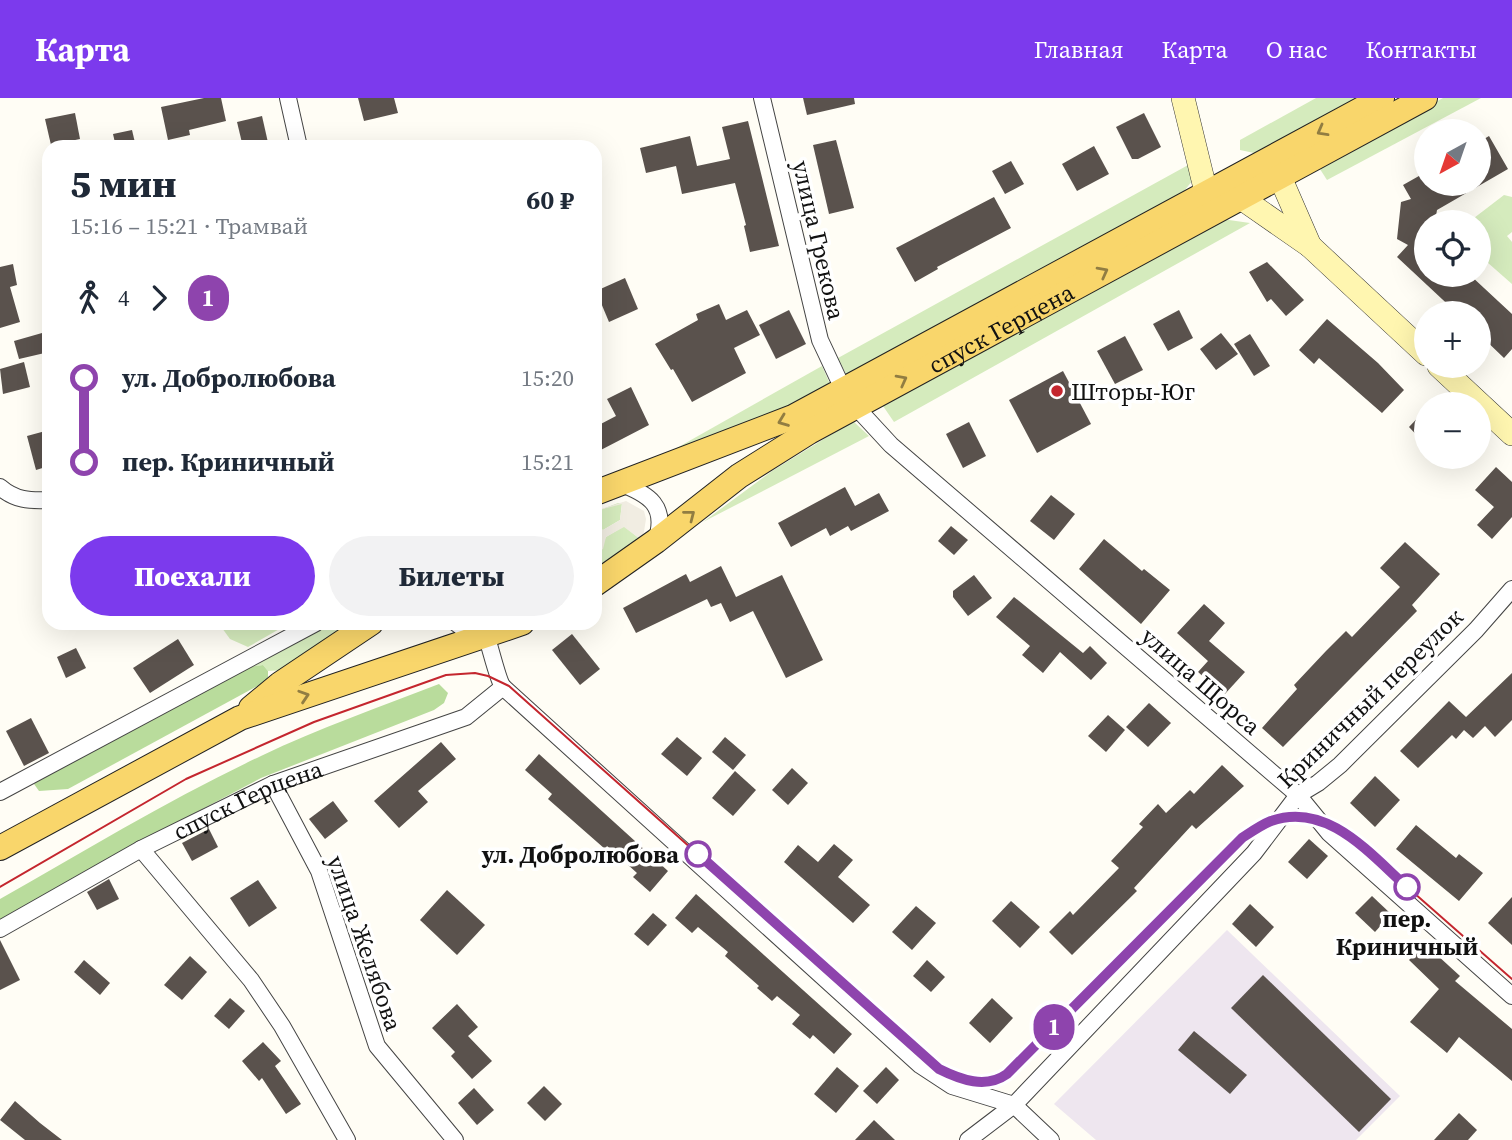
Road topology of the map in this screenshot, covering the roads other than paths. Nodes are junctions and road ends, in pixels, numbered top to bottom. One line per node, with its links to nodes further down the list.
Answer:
1 (288, 98): 6 (street)
2 (762, 98): 13 (street, улица Грекова)
3 (1183, 98): 8 (street)
4 (1382, 98): 8 (main road, спуск Герцена, one-way to 8)
5 (1425, 98): 7 (main road, спуск Герцена)
6 (297, 140)
7 (1280, 177): 9 (main road, спуск Герцена); 10 (street)
8 (1206, 192): 13 (main road, спуск Герцена)
9 (1241, 198): 10 (street); 13 (main road, спуск Герцена, one-way to 9)
10 (1310, 246): 11 (street)
11 (1414, 343)
12 (1452, 378): 14 (street)
13 (849, 398): 16 (main road, спуск Герцена, one-way to 16); 18 (main road, спуск Герцена, one-way to 13); 30 (street, улица Щорса)
14 (1512, 434)
15 (0, 487): 17 (street)
16 (606, 488): 18 (street)
17 (42, 500)
18 (656, 541): 19 (main road, спуск Герцена)
19 (602, 579)
20 (1512, 589): 30 (street, Криничный переулок)
21 (303, 630): 29 (street)
22 (361, 630): 27 (main road)
23 (468, 630): 25 (street)
24 (501, 630): 25 (main road)
25 (486, 635): 26 (street); 27 (main road, one-way to 25)
26 (503, 687): 28 (street, спуск Герцена); 35 (street)
27 (240, 718): 31 (main road)
28 (273, 784): 32 (street, спуск Герцена); 37 (street, улица Желябова)
29 (0, 792)
30 (1298, 795): 34 (street, улица Щорса); 35 (street, Криничный переулок)
31 (0, 848)
32 (141, 849): 33 (street, спуск Герцена); 36 (street)
33 (0, 929)
34 (1512, 996)
35 (1014, 1105): 38 (street, Криничный переулок); 39 (street)
36 (347, 1140)
37 (455, 1140)
38 (968, 1140)
39 (1051, 1140)

